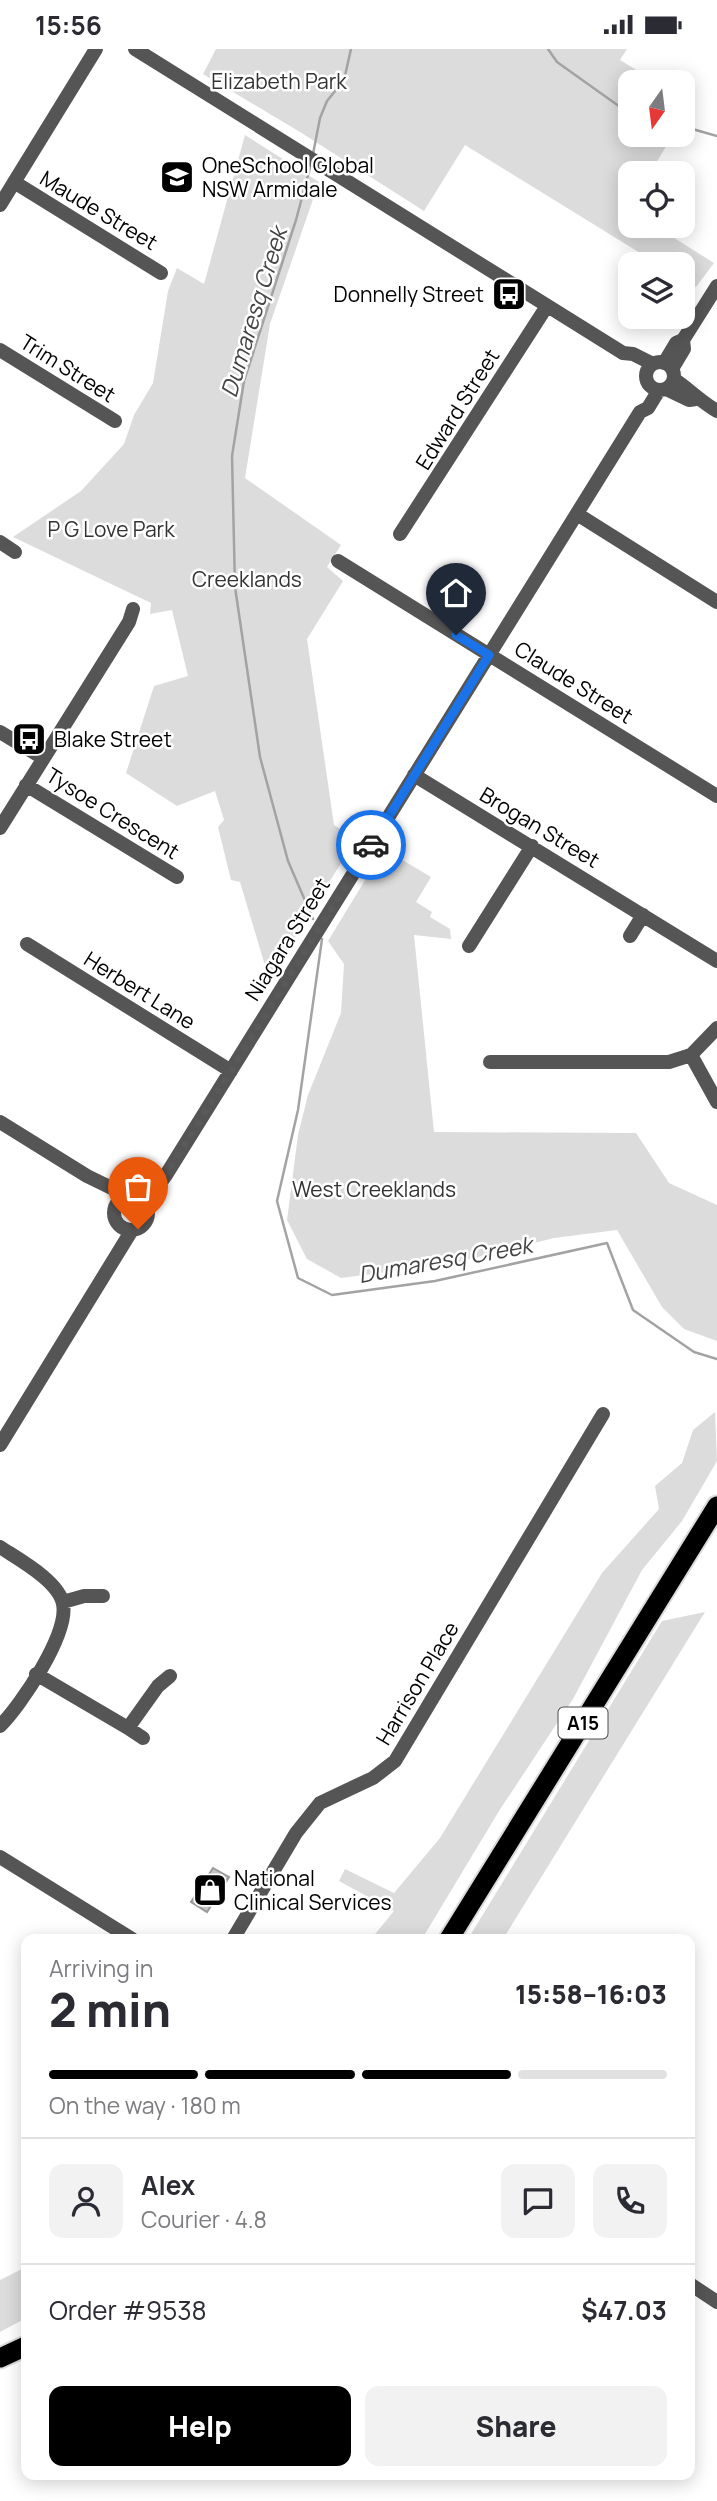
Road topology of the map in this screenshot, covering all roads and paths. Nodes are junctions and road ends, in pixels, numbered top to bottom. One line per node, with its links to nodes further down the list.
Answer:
1 (96, 49): 3 (street)
2 (135, 49): 7 (street)
3 (14, 182): 4 (street); 5 (street, Maude Street)
4 (0, 205)
5 (161, 272)
6 (717, 286): 9 (street, Niagara Street)
7 (547, 306): 9 (street); 13 (street, Edward Street)
8 (0, 350): 11 (street, Trim Street)
9 (660, 376): 10 (street); 12 (street, Niagara Street)
10 (717, 411)
11 (115, 421)
12 (577, 514): 17 (street); 19 (street, Niagara Street)
13 (400, 534)
14 (0, 542): 15 (street)
15 (15, 552)
16 (338, 561): 19 (street, Claude Street)
17 (717, 602)
18 (133, 609): 21 (street)
19 (489, 655): 22 (street, Niagara Street); 24 (street, Claude Street)
20 (0, 732): 21 (street)
21 (43, 758): 23 (street)
22 (414, 775): 26 (street, Brogan Street); 36 (street, Niagara Street)
23 (26, 785): 25 (street); 27 (street, Tysoe Crescent)
24 (717, 796)
25 (0, 828)
26 (532, 846): 28 (street, Brogan Street); 31 (street)
27 (177, 877)
28 (643, 915): 29 (street); 32 (street, Brogan Street)
29 (630, 936)
30 (27, 944): 36 (street, Herbert Lane)
31 (469, 946)
32 (717, 961)
33 (717, 1028): 34 (street)
34 (691, 1055): 35 (street); 37 (street)
35 (490, 1062)
36 (231, 1071): 41 (street, Niagara Street)
37 (717, 1102)
38 (0, 1122): 39 (street)
39 (87, 1176): 40 (street); 42 (street)
40 (128, 1196): 41 (street); 42 (street)
41 (145, 1203): 43 (street)
42 (116, 1217): 43 (street); 44 (street)
43 (132, 1230): 44 (street)
44 (105, 1274): 46 (street)
45 (603, 1414): 58 (street, Harrison Place)
46 (0, 1445)
47 (717, 1506): 59 (highway, A15)
48 (0, 1547): 50 (street)
49 (103, 1596): 50 (street)
50 (63, 1602): 51 (street)
51 (36, 1674): 53 (street); 54 (street)
52 (170, 1676): 54 (street)
53 (0, 1726)
54 (128, 1728): 55 (street)
55 (143, 1738)
56 (0, 1857): 57 (street)
57 (124, 1934)
58 (236, 1934)
59 (452, 1934)
60 (695, 2287): 61 (street)
61 (717, 2302)
62 (21, 2348): 63 (highway)
63 (0, 2358)

